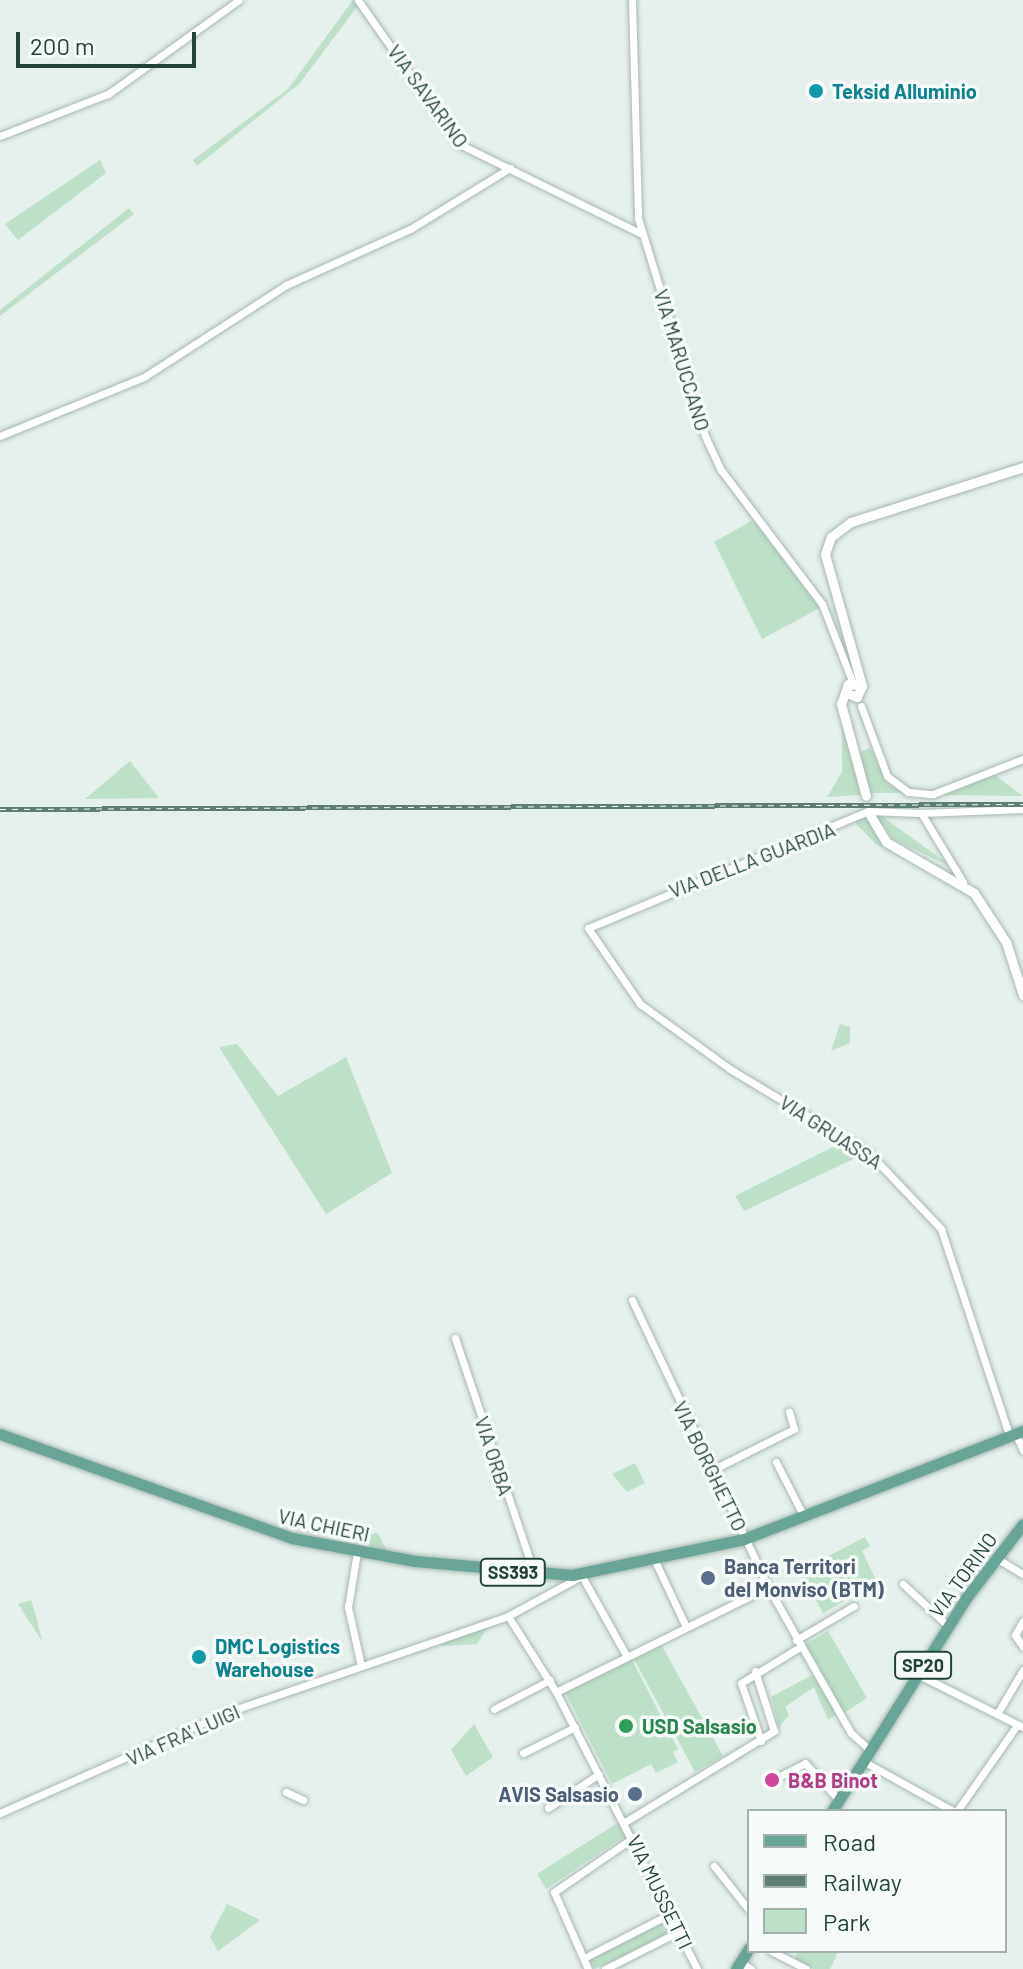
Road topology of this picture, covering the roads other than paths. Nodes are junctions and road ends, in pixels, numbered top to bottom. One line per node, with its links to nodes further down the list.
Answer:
1 (239, 0): 4 (street)
2 (358, 0): 5 (street, VIA SAVARINO)
3 (632, 0): 6 (street, VIA MARUCCANO)
4 (0, 136)
5 (510, 168): 6 (street, VIA SAVARINO); 7 (street)
6 (642, 234): 9 (street, VIA MARUCCANO)
7 (0, 436)
8 (1023, 467): 9 (street)
9 (857, 683): 12 (street)
10 (861, 706): 11 (street)
11 (1023, 759)
12 (866, 796)
13 (1023, 809): 14 (street, VIA DELLA GUARDIA)
14 (921, 813): 16 (street); 17 (street, VIA DELLA GUARDIA)
15 (870, 815): 16 (street)
16 (963, 882): 18 (street)
17 (588, 928): 23 (street, VIA GRUASSA)
18 (1023, 995)
19 (632, 1300): 26 (street, VIA BORGHETTO)
20 (455, 1338): 33 (street, VIA ORBA)
21 (789, 1412): 26 (street)
22 (0, 1434): 30 (main road, VIA CHIERI / SS393)
23 (1016, 1435): 24 (street, VIA GRUASSA); 27 (main road, VIA CHIERI / SS393)
24 (1023, 1450)
25 (776, 1462): 27 (street)
26 (710, 1471): 29 (street, VIA BORGHETTO)
27 (805, 1519): 29 (main road, VIA CHIERI / SS393)
28 (1023, 1524): 31 (main road, VIA TORINO / SP20)
29 (744, 1539): 32 (main road, VIA CHIERI / SS393); 37 (street, VIA BORGHETTO)
30 (357, 1552): 33 (main road, VIA CHIERI / SS393); 46 (street)
31 (996, 1558): 34 (street); 41 (main road, VIA TORINO / SP20)
32 (655, 1561): 35 (main road, VIA CHIERI / SS393); 42 (street)
33 (534, 1573): 35 (main road, VIA CHIERI / SS393)
34 (1023, 1574)
35 (585, 1577): 39 (street, VIA FRA' LUIGI); 45 (street)
36 (903, 1584): 41 (street)
37 (768, 1587): 42 (street); 43 (street, VIA BORGHETTO)
38 (854, 1606): 43 (street)
39 (508, 1616): 46 (street, VIA FRA' LUIGI); 50 (street, VIA MUSSETTI)
40 (1023, 1621): 44 (street)
41 (948, 1626): 48 (main road, VIA TORINO / SP20)
42 (686, 1627): 45 (street)
43 (798, 1644): 49 (street); 60 (street, VIA BORGHETTO)
44 (1023, 1647)
45 (627, 1657): 51 (street)
46 (361, 1666): 69 (street, VIA FRA' LUIGI)
47 (1023, 1670): 53 (street)
48 (917, 1674): 53 (street); 60 (main road, VIA TORINO / SP20)
49 (754, 1675): 54 (street); 57 (street)
50 (550, 1680): 51 (street, VIA MUSSETTI); 52 (street)
51 (556, 1692): 56 (street, VIA MUSSETTI)
52 (494, 1709)
53 (997, 1714): 55 (street)
54 (775, 1724): 57 (street); 58 (street)
55 (1020, 1726): 68 (street)
56 (575, 1727): 59 (street); 61 (street, VIA MUSSETTI)
57 (760, 1729): 58 (street)
58 (761, 1741): 70 (street)
59 (523, 1753)
60 (866, 1755): 65 (main road, VIA TORINO / SP20); 67 (street, VIA BORGHETTO)
61 (599, 1774): 66 (street); 70 (street, VIA MUSSETTI)
62 (774, 1779): 65 (street)
63 (286, 1792): 64 (street)
64 (303, 1800)
65 (835, 1806)
66 (548, 1808)
67 (952, 1809)
68 (957, 1809)
69 (0, 1813)
70 (625, 1822): 71 (street, VIA MUSSETTI)
71 (634, 1837): 74 (street, VIA MUSSETTI); 77 (street)
72 (714, 1866): 73 (street)
73 (747, 1907)
74 (672, 1913): 75 (street, VIA MUSSETTI); 77 (street)
75 (680, 1931): 79 (street); 80 (street, VIA MUSSETTI)
76 (775, 1953): 81 (street)
77 (584, 1958): 78 (street)
78 (588, 1969)
79 (605, 1969)
80 (697, 1969)
81 (806, 1969)

